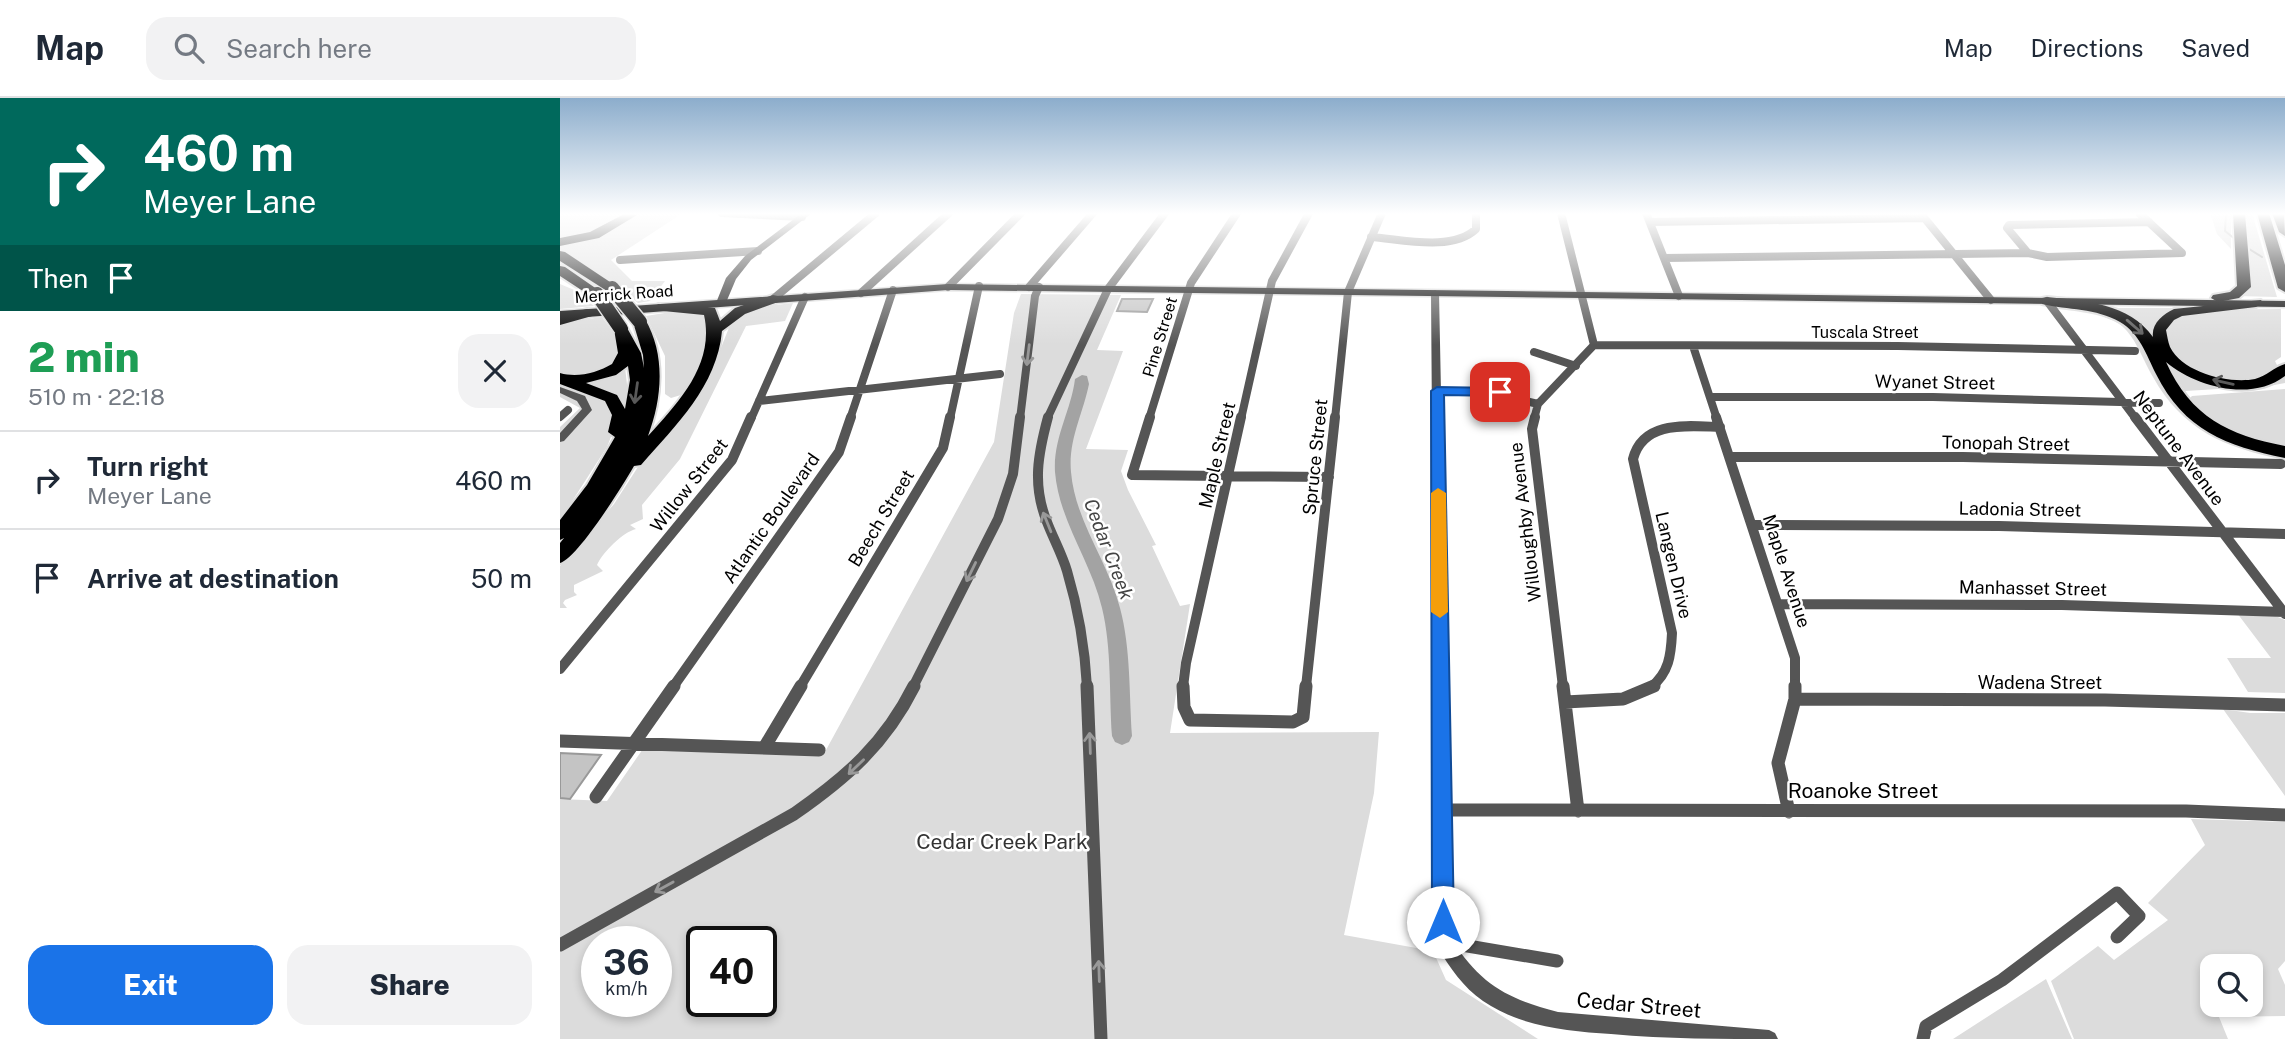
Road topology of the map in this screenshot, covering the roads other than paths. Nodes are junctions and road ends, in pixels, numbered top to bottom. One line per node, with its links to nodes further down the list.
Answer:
1 (563, 257): 25 (highway)
2 (667, 257): 18 (street)
3 (752, 257): 40 (main road)
4 (823, 257): 37 (street)
5 (901, 257): 32 (street)
6 (977, 257): 22 (street)
7 (1058, 257): 24 (street)
8 (1132, 257): 27 (street)
9 (1209, 257): 29 (street, Pine Street)
10 (1285, 257): 30 (street, Maple Street)
11 (1363, 257): 31 (street, Spruce Street)
12 (1573, 257): 34 (street)
13 (1743, 257): 17 (street)
14 (1956, 257): 38 (street)
15 (2242, 257): 41 (highway)
16 (2276, 257): 26 (highway)
17 (1664, 258): 35 (street)
18 (620, 260)
19 (560, 270): 21 (highway)
20 (560, 282): 21 (highway)
21 (582, 285): 49 (highway, bridge)
22 (948, 286): 23 (main road, Merrick Road); 28 (main road, Merrick Road)
23 (979, 286): 24 (main road, Merrick Road); 60 (street, Beech Street)
24 (1034, 287): 27 (main road, Merrick Road); 102 (street, one-way to 102)
25 (612, 288): 48 (highway, bridge)
26 (2285, 288)
27 (1108, 289): 29 (main road, Merrick Road); 104 (street, one-way to 27)
28 (893, 290): 32 (main road, Merrick Road); 63 (street, Atlantic Boulevard)
29 (1188, 290): 30 (main road, Merrick Road); 76 (street, Pine Street)
30 (1270, 291): 31 (main road, Merrick Road); 76 (street, Maple Street)
31 (1348, 292): 33 (main road, Merrick Road); 75 (street, Spruce Street)
32 (862, 293): 36 (main road, Merrick Road)
33 (1435, 293): 34 (main road, Merrick Road); 64 (street)
34 (1583, 295): 35 (main road, Merrick Road); 51 (street)
35 (1679, 296): 38 (main road, Merrick Road)
36 (805, 297): 37 (main road, Merrick Road); 66 (street, Willow Street)
37 (773, 299): 40 (main road, Merrick Road); 50 (highway)
38 (1991, 300): 39 (main road, Merrick Road)
39 (2048, 301): 41 (main road, Merrick Road); 54 (street, Neptune Avenue); 73 (highway, one-way to 73)
40 (720, 303): 44 (main road, Merrick Road); 50 (highway)
41 (2171, 303): 42 (main road, Merrick Road)
42 (2256, 303): 43 (main road, Merrick Road); 58 (highway, one-way to 42)
43 (2285, 304)
44 (663, 307): 45 (main road, Merrick Road); 50 (highway)
45 (587, 313): 46 (main road, Merrick Road); 47 (highway)
46 (560, 315)
47 (560, 321)
48 (640, 322): 52 (highway)
49 (621, 329): 61 (highway); 78 (highway, one-way to 78)
50 (718, 334): 62 (highway)
51 (1594, 345): 53 (street, Tuscala Street); 57 (street)
52 (650, 346): 62 (highway); 77 (highway)
53 (1693, 346): 54 (street, Tuscala Street); 65 (street, Maple Avenue)
54 (2085, 350): 55 (street, Tuscala Street); 67 (street, Neptune Avenue)
55 (2135, 351)
56 (1534, 352): 57 (street)
57 (1576, 366): 69 (street)
58 (2285, 369)
59 (1000, 374): 60 (street)
60 (959, 379): 63 (street); 93 (street, Beech Street)
61 (562, 383): 71 (street); 78 (highway)
62 (699, 383): 77 (highway)
63 (860, 391): 66 (street); 92 (street, Atlantic Boulevard)
64 (1437, 391): 69 (street); 96 (street)
65 (1710, 397): 67 (street, Wyanet Street); 70 (street, Maple Avenue)
66 (759, 401): 86 (street, Willow Street)
67 (2124, 402): 68 (street, Wyanet Street); 74 (street, Neptune Avenue)
68 (2159, 402)
69 (1538, 404): 88 (street, Willoughby Avenue)
70 (1720, 427): 72 (street, Maple Avenue); 88 (street, Langen Drive)
71 (560, 439)
72 (1730, 457): 74 (street, Tonopah Street); 79 (street, Maple Avenue)
73 (2283, 458): 74 (street, Tonopah Street)
74 (2171, 463): 80 (street, Neptune Avenue)
75 (1329, 477): 76 (street); 90 (street, Spruce Street)
76 (1228, 478): 90 (street, Maple Street)
77 (614, 486): 83 (highway)
78 (594, 489): 81 (highway)
79 (1753, 525): 80 (street, Ladonia Street); 84 (street, Maple Avenue)
80 (2223, 532): 82 (street, Ladonia Street); 85 (street, Neptune Avenue)
81 (560, 533)
82 (2285, 534)
83 (560, 556)
84 (1780, 604): 85 (street, Manhasset Street); 87 (street, Maple Avenue)
85 (2284, 612)
86 (560, 669)
87 (1795, 699): 89 (street, Wadena Street); 98 (street, Maple Avenue)
88 (1565, 702): 97 (street, Willoughby Avenue)
89 (2285, 705)
90 (1185, 713)
91 (560, 741): 92 (street)
92 (634, 743): 93 (street); 95 (street, Atlantic Boulevard)
93 (764, 748): 94 (street)
94 (819, 750)
95 (596, 797)
96 (1442, 810): 97 (street, Roanoke Street); 101 (street)
97 (1578, 811): 98 (street, Roanoke Street)
98 (1789, 811): 99 (street, Roanoke Street)
99 (2285, 815)
100 (2117, 937): 106 (street)
101 (1444, 942): 103 (street); 105 (street, Cedar Street)
102 (560, 945)
103 (1557, 961)
104 (1101, 1039)
105 (1769, 1039)
106 (1923, 1039)

